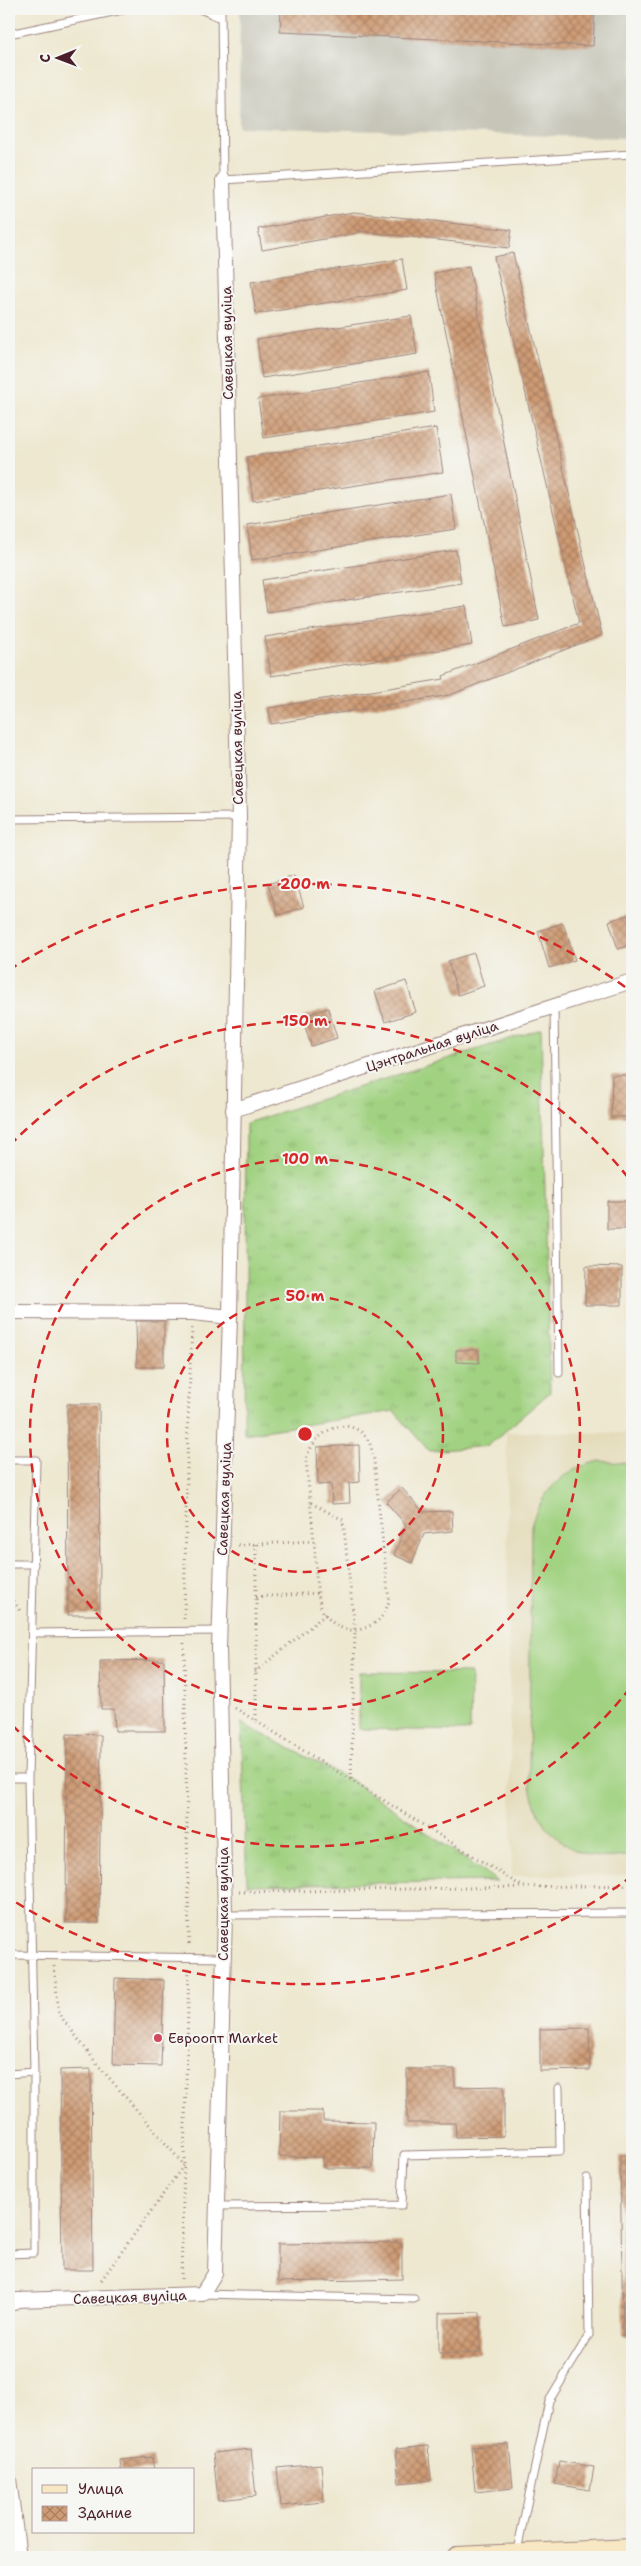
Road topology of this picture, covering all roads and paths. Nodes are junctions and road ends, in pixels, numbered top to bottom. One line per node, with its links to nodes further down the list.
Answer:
1 (127, 9): 5 (lane)
2 (200, 9): 4 (lane)
3 (220, 9): 4 (lane)
4 (221, 18): 7 (lane)
5 (9, 34)
6 (632, 154): 7 (lane)
7 (222, 180): 8 (street, Савецкая вуліца)
8 (239, 817): 9 (lane); 12 (street, Савецкая вуліца)
9 (9, 819)
10 (632, 981): 11 (street, Цэнтральная вуліца)
11 (554, 1007): 12 (street, Цэнтральная вуліца); 16 (lane)
12 (233, 1110): 15 (street, Савецкая вуліца)
13 (9, 1312): 14 (street)
14 (193, 1313): 15 (street); 27 (path)
15 (230, 1317): 21 (street, Савецкая вуліца)
16 (559, 1373)
17 (9, 1460): 23 (lane)
18 (310, 1503): 19 (path); 29 (path); 29 (path)
19 (314, 1541): 20 (path); 24 (path)
20 (256, 1544): 21 (path); 25 (path)
21 (222, 1545): 28 (street, Савецкая вуліца)
22 (9, 1564): 23 (lane)
23 (34, 1564): 30 (lane)
24 (319, 1593): 25 (path); 26 (path)
25 (256, 1597): 31 (path)
26 (326, 1614): 29 (path); 31 (path)
27 (184, 1631): 28 (lane); 30 (lane); 45 (path)
28 (220, 1631): 32 (street, Савецкая вуліца)
29 (355, 1631): 36 (path)
30 (33, 1633): 35 (lane)
31 (255, 1672): 33 (path)
32 (220, 1699): 33 (path); 39 (street, Савецкая вуліца)
33 (256, 1721): 36 (path)
34 (9, 1778): 35 (lane)
35 (28, 1778): 43 (lane)
36 (351, 1780): 38 (path)
37 (632, 1885): 38 (path)
38 (523, 1887): 39 (path)
39 (224, 1893): 41 (street, Савецкая вуліца)
40 (632, 1913): 41 (lane)
41 (225, 1915): 46 (street, Савецкая вуліца)
42 (9, 1955): 43 (lane)
43 (30, 1955): 44 (lane); 47 (lane)
44 (53, 1956): 45 (lane); 50 (path)
45 (189, 1957): 46 (lane); 50 (path)
46 (224, 1958): 52 (street, Савецкая вуліца)
47 (34, 2072): 48 (lane); 53 (lane)
48 (9, 2074)
49 (559, 2088): 52 (lane)
50 (184, 2165): 55 (path); 56 (path)
51 (587, 2178): 61 (lane)
52 (216, 2206): 54 (street, Савецкая вуліца)
53 (9, 2254)
54 (202, 2294): 55 (street, Савецкая вуліца); 57 (lane)
55 (181, 2295): 56 (street, Савецкая вуліца)
56 (88, 2298): 58 (street, Савецкая вуліца)
57 (414, 2299)
58 (9, 2305)
59 (9, 2479): 62 (street)
60 (632, 2548): 61 (street)
61 (517, 2554): 63 (street)
62 (18, 2557)
63 (457, 2557)

